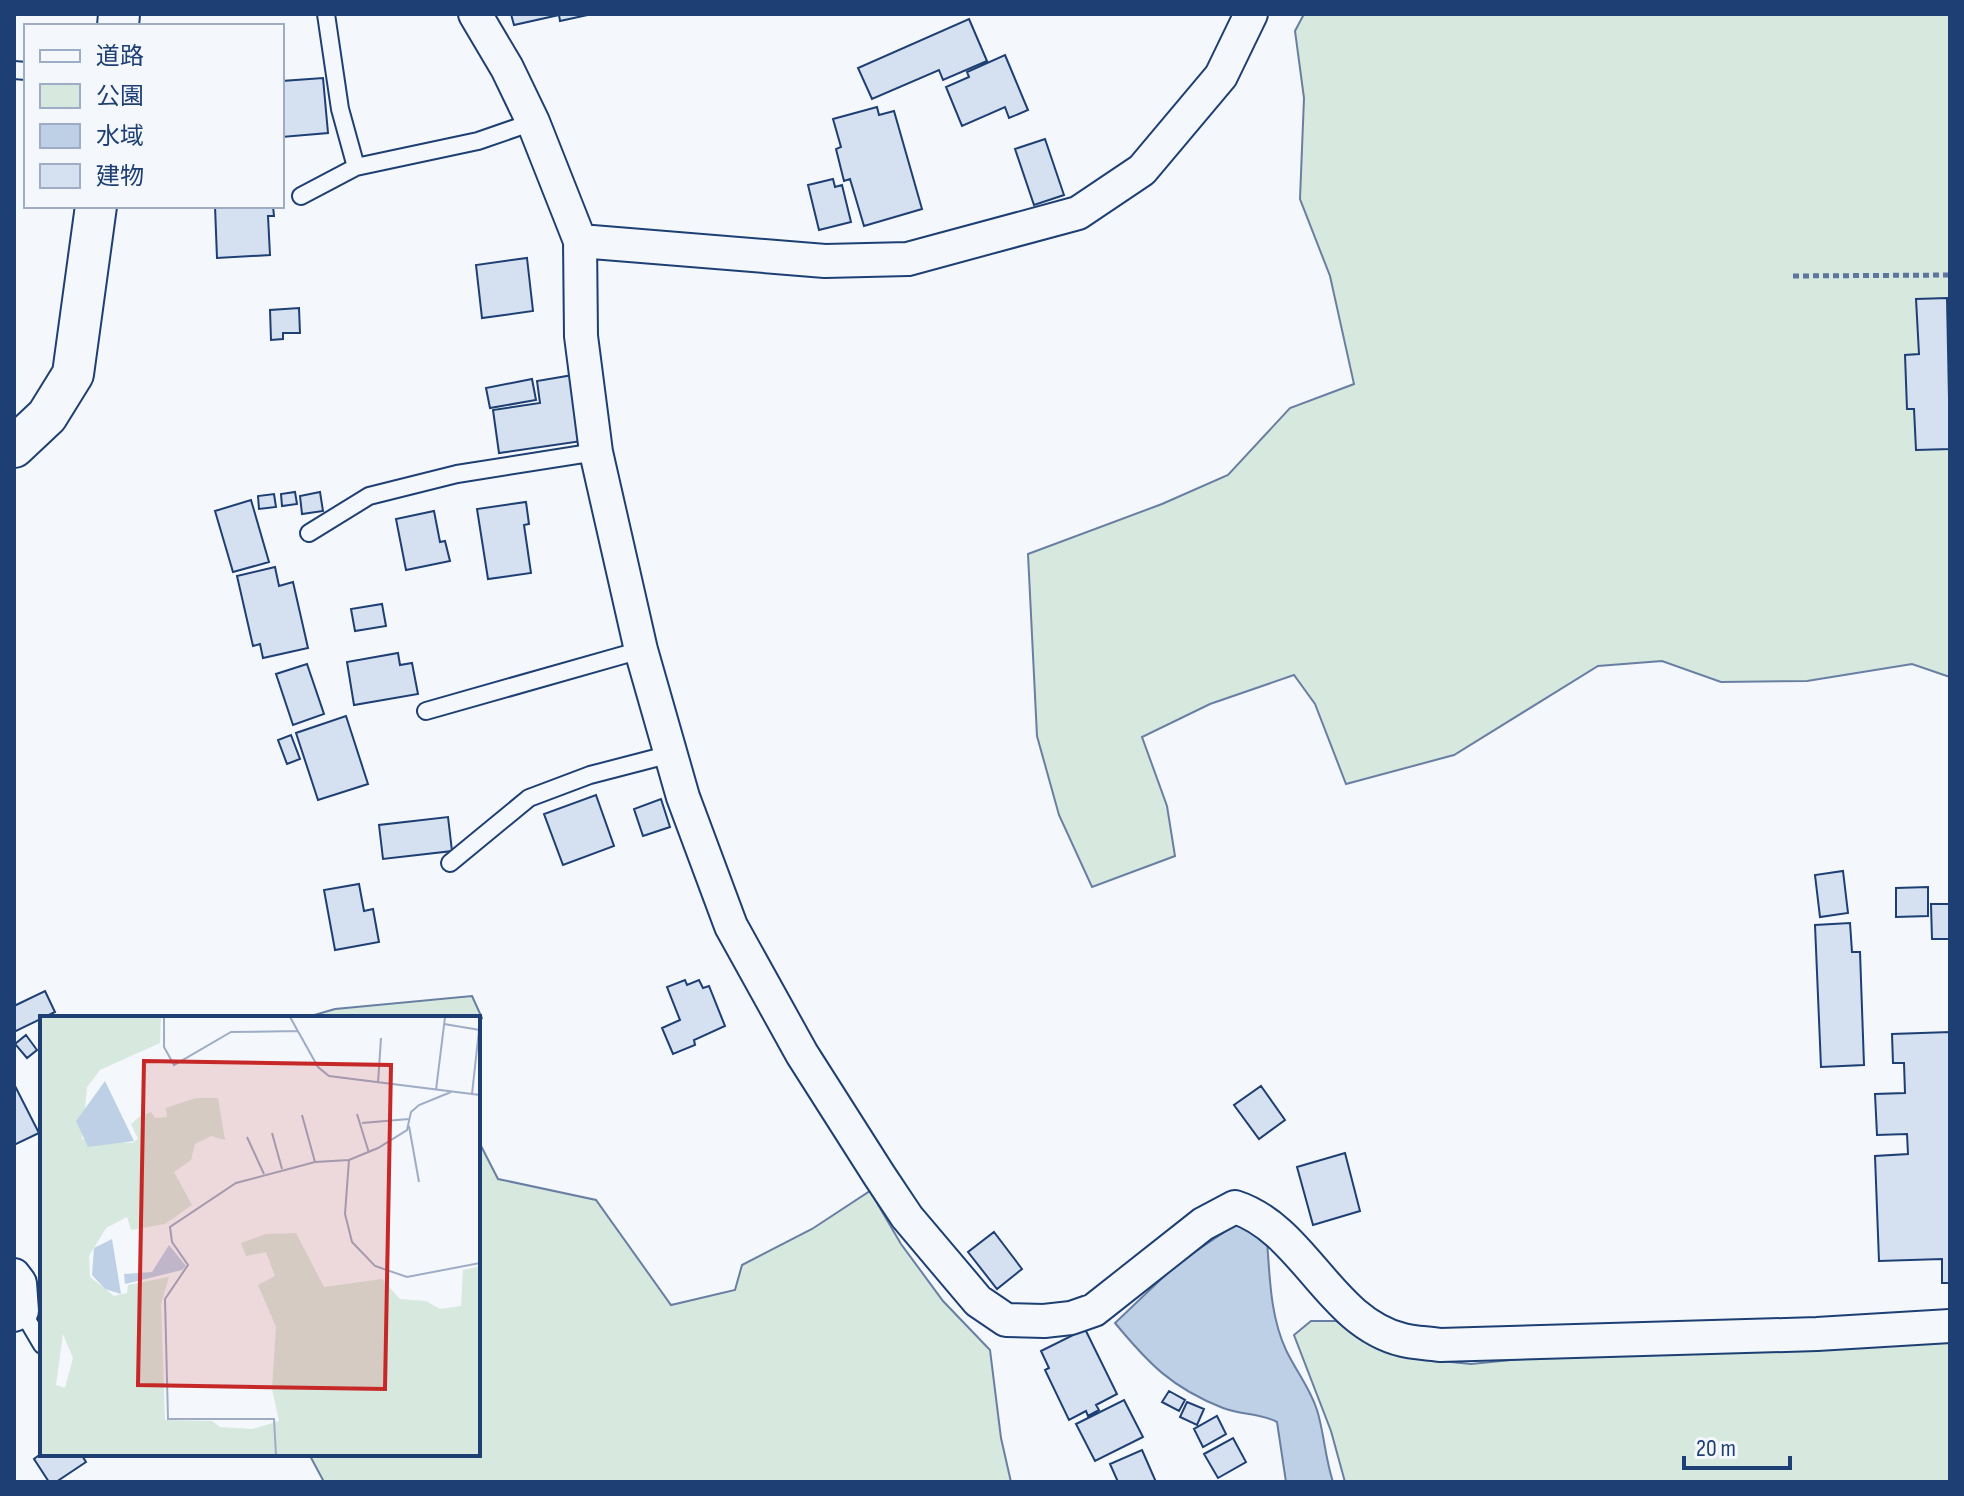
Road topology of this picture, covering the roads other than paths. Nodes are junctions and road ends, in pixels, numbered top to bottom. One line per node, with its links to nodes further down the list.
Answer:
1 (326, 14): 5 (lane)
2 (475, 14): 4 (street)
3 (1251, 14): 8 (street)
4 (533, 122): 5 (lane); 8 (street)
5 (356, 167): 6 (lane)
6 (301, 196)
7 (96, 208): 9 (street)
8 (580, 241): 10 (street)
9 (14, 447)
10 (596, 452): 11 (lane); 12 (street)
11 (309, 533)
12 (641, 650): 13 (lane); 14 (street)
13 (426, 711)
14 (671, 754): 15 (lane); 18 (street)
15 (450, 863)
16 (14, 1275): 17 (street)
17 (18, 1313): 19 (lane)
18 (1950, 1326)
19 (40, 1342)

